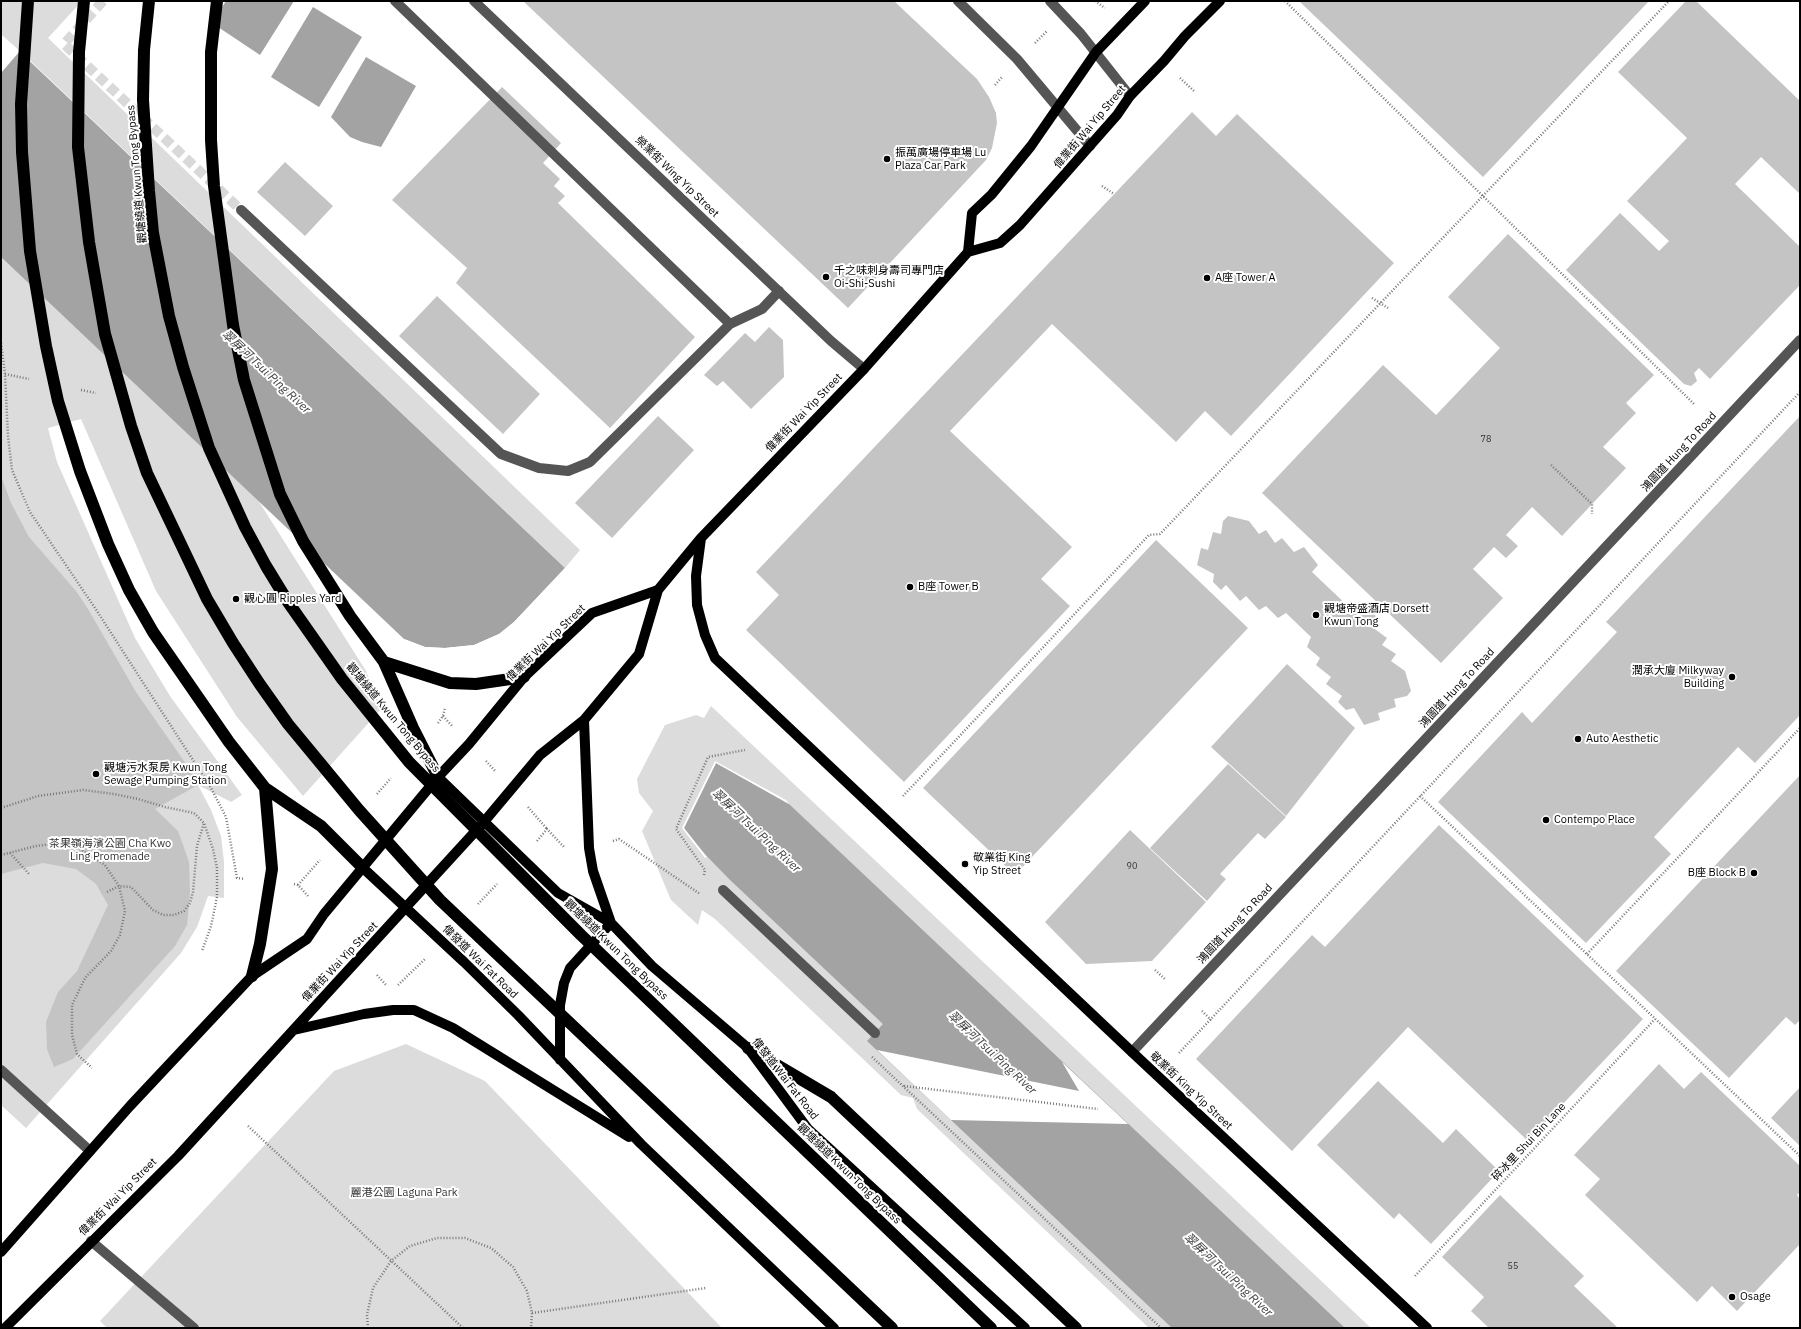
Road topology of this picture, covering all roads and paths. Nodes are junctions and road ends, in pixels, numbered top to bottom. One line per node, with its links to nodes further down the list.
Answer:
1 (28, 1): 41 (highway)
2 (84, 1): 91 (highway)
3 (149, 1): 92 (highway, 觀塘繞道 Kwun Tong Bypass)
4 (217, 1): 35 (highway)
5 (395, 1): 25 (street)
6 (474, 1): 22 (street, 榮業街 Wing Yip Street)
7 (958, 1): 15 (street)
8 (1050, 1): 13 (street)
9 (1145, 1): 13 (main road)
10 (1220, 1): 14 (main road, 偉業街 Wai Yip Street)
11 (1285, 1): 19 (path)
12 (1670, 1): 19 (path)
13 (1096, 52): 14 (street); 15 (main road)
14 (1130, 96): 16 (main road, 偉業街 Wai Yip Street)
15 (1059, 108): 16 (street); 21 (main road)
16 (1090, 146): 21 (main road, 偉業街 Wai Yip Street)
17 (1102, 186): 18 (path)
18 (1114, 194)
19 (1483, 196): 30 (path); 42 (path)
20 (241, 210): 25 (street)
21 (968, 252): 28 (main road, 偉業街 Wai Yip Street)
22 (779, 291): 25 (street); 28 (street, 榮業街 Wing Yip Street)
23 (1372, 298): 24 (path)
24 (1388, 308)
25 (730, 324)
26 (1800, 340): 67 (street, 鴻圖道 Hung To Road)
27 (1, 343): 52 (path)
28 (864, 369): 33 (main road, 偉業街 Wai Yip Street)
29 (1800, 392): 43 (path)
30 (1696, 405)
31 (1551, 465): 32 (path)
32 (1592, 514)
33 (701, 538): 34 (main road, 偉業街 Wai Yip Street); 67 (main road, 敬業街 King Yip Street)
34 (658, 590): 36 (main road, 偉業街 Wai Yip Street); 37 (main road, 偉業街 Wai Yip Street)
35 (384, 662): 36 (highway); 40 (highway)
36 (524, 677): 40 (main road, 偉業街 Wai Yip Street)
37 (584, 720): 45 (main road, 偉業街 Wai Yip Street); 59 (main road)
38 (1800, 728): 61 (path)
39 (745, 750): 53 (path)
40 (438, 777): 45 (main road, 偉發道 Wai Fat Road); 50 (main road, 偉業街 Wai Yip Street)
41 (265, 788): 50 (highway); 62 (highway)
42 (903, 796)
43 (1420, 796): 61 (path); 69 (path)
44 (1, 808): 46 (path)
45 (483, 822): 58 (main road, 偉業街 Wai Yip Street); 59 (main road, 偉發道 Wai Fat Road)
46 (204, 823): 54 (path); 60 (path)
47 (619, 839): 55 (path)
48 (10, 853): 49 (path); 51 (path); 54 (path)
49 (1, 856)
50 (363, 868): 58 (main road, 偉發道 Wai Fat Road); 62 (main road, 偉業街 Wai Yip Street)
51 (30, 876)
52 (237, 878)
53 (703, 882)
54 (119, 886): 57 (path); 71 (path)
55 (702, 888)
56 (723, 890): 65 (street)
57 (107, 892)
58 (405, 909): 64 (main road, 偉業街 Wai Yip Street); 70 (main road, 偉發道 Wai Fat Road)
59 (610, 923): 66 (main road, 偉發道 Wai Fat Road); 70 (main road)
60 (202, 951)
61 (1588, 954): 63 (path)
62 (252, 976): 77 (main road, 偉業街 Wai Yip Street)
63 (1655, 1019): 78 (path); 82 (path, 碎冰里 Shui Bin Lane)
64 (294, 1030): 76 (main road); 79 (main road, 偉業街 Wai Yip Street)
65 (875, 1032)
66 (748, 1048): 93 (main road, 偉發道 Wai Fat Road); 94 (highway)
67 (1132, 1052): 96 (main road, 敬業街 King Yip Street)
68 (868, 1053): 73 (path)
69 (1179, 1053)
70 (560, 1060): 76 (main road, 偉發道 Wai Fat Road)
71 (92, 1068)
72 (1, 1070): 77 (street)
73 (903, 1086): 74 (path); 95 (path)
74 (1098, 1109)
75 (248, 1126): 81 (path)
76 (640, 1144): 90 (main road, 偉發道 Wai Fat Road)
77 (90, 1151): 80 (main road, 偉業街 Wai Yip Street)
78 (1800, 1156)
79 (91, 1241): 85 (main road, 偉業街 Wai Yip Street); 86 (street)
80 (1, 1252)
81 (391, 1261): 84 (path); 87 (path); 88 (path)
82 (1415, 1276)
83 (706, 1288): 84 (path)
84 (532, 1313): 89 (path)
85 (5, 1328)
86 (194, 1328)
87 (368, 1328)
88 (463, 1328)
89 (531, 1328)
90 (834, 1328)
91 (892, 1328)
92 (991, 1328)
93 (1025, 1328)
94 (1076, 1328)
95 (1161, 1328)
96 (1427, 1328)

